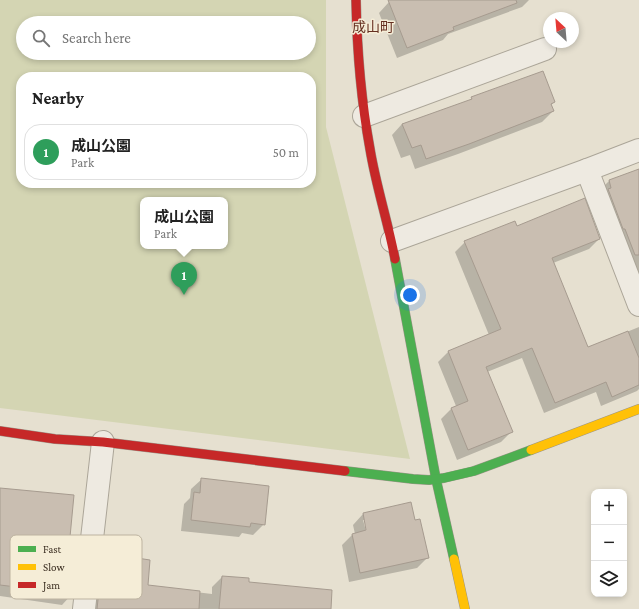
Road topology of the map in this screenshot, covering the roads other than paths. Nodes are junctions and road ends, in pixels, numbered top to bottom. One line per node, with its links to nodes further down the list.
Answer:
1 (356, 0): 3 (street)
2 (545, 49): 3 (street)
3 (364, 116): 6 (street)
4 (639, 150): 5 (street)
5 (586, 170): 6 (street); 7 (street)
6 (392, 241): 11 (street)
7 (639, 305)
8 (639, 409): 11 (street)
9 (0, 431): 10 (street)
10 (104, 442): 11 (street); 12 (street)
11 (436, 479): 15 (street)
12 (93, 535)
13 (85, 599): 14 (street)
14 (84, 609)
15 (465, 609)

